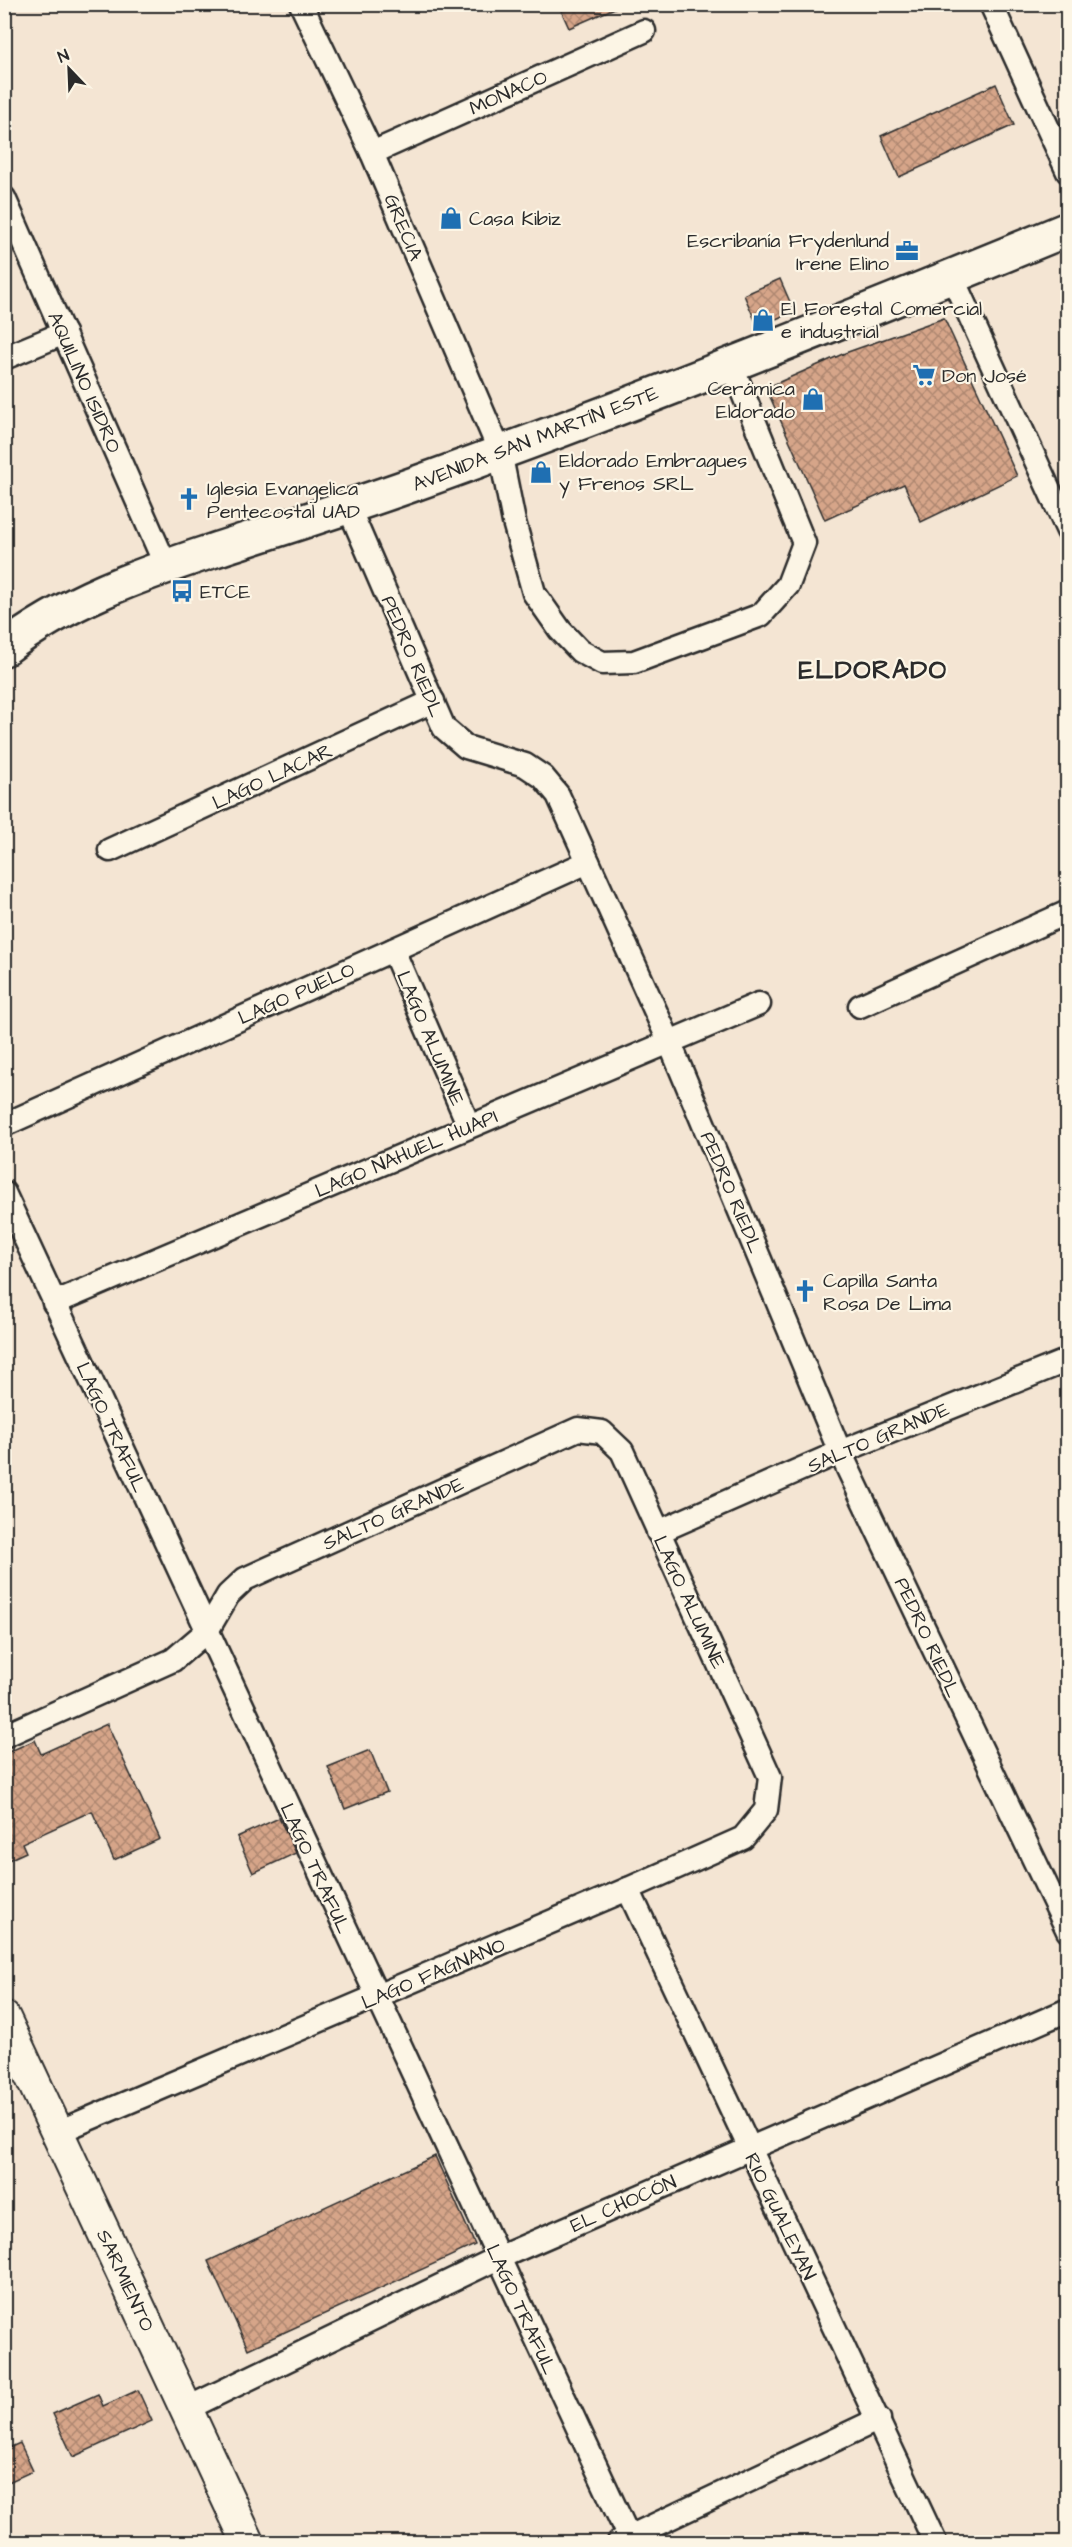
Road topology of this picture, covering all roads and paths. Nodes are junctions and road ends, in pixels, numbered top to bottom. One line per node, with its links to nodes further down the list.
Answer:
1 (301, 4): 4 (street, GRECIA)
2 (991, 4): 5 (street)
3 (644, 31): 4 (street, MONACO)
4 (372, 153): 12 (street, GRECIA)
5 (1068, 172)
6 (4, 198): 9 (street, AQUILINO ISIDRO)
7 (1068, 229): 8 (main road, AVENIDA SAN MARTÍN ESTE)
8 (952, 277): 11 (main road, AVENIDA SAN MARTÍN ESTE); 14 (street)
9 (64, 333): 10 (street); 15 (street, AQUILINO ISIDRO)
10 (4, 358)
11 (731, 364): 12 (main road, AVENIDA SAN MARTÍN ESTE); 12 (street, GRECIA)
12 (500, 452): 13 (main road, AVENIDA SAN MARTÍN ESTE)
13 (348, 506): 15 (main road, AVENIDA SAN MARTÍN ESTE); 17 (street, PEDRO RIEDL)
14 (1068, 531)
15 (166, 566): 16 (main road, AVENIDA SAN MARTÍN ESTE)
16 (4, 649)
17 (433, 701): 18 (street, LAGO LACAR); 19 (street, PEDRO RIEDL)
18 (110, 850)
19 (588, 862): 21 (street, LAGO PUELO); 24 (street, PEDRO RIEDL)
20 (1068, 912): 23 (street)
21 (393, 950): 25 (street, LAGO PUELO); 26 (street, LAGO ALUMINE)
22 (759, 1004): 24 (street, LAGO NAHUEL HUAPI)
23 (860, 1006)
24 (669, 1041): 26 (street, LAGO NAHUEL HUAPI); 31 (street, PEDRO RIEDL)
25 (4, 1125)
26 (469, 1126): 28 (street, LAGO NAHUEL HUAPI)
27 (4, 1192): 28 (street, LAGO TRAFUL)
28 (54, 1303): 33 (street, LAGO TRAFUL)
29 (1068, 1360): 31 (street, SALTO GRANDE)
30 (602, 1432): 32 (street, LAGO ALUMINE); 33 (street, SALTO GRANDE)
31 (840, 1452): 32 (street, SALTO GRANDE); 37 (street, PEDRO RIEDL)
32 (658, 1532): 35 (street, LAGO ALUMINE)
33 (207, 1631): 34 (street, SALTO GRANDE); 38 (street, LAGO TRAFUL)
34 (4, 1736)
35 (770, 1777): 36 (street, LAGO FAGNANO)
36 (628, 1889): 38 (street, LAGO FAGNANO); 42 (street, RIO GUALEYAN)
37 (1068, 1931)
38 (376, 1997): 41 (street, LAGO FAGNANO); 43 (street, LAGO TRAFUL)
39 (1068, 2010): 42 (street, EL CHOCÓN)
40 (4, 2018): 41 (main road, SARMIENTO)
41 (58, 2132): 44 (main road, SARMIENTO)
42 (748, 2148): 43 (street, EL CHOCÓN); 45 (street, RIO GUALEYAN)
43 (498, 2258): 44 (street, EL CHOCÓN); 46 (street, LAGO TRAFUL)
44 (186, 2409): 47 (main road, SARMIENTO)
45 (879, 2419): 46 (street); 48 (street, RIO GUALEYAN)
46 (626, 2541)
47 (248, 2542)
48 (935, 2542)

